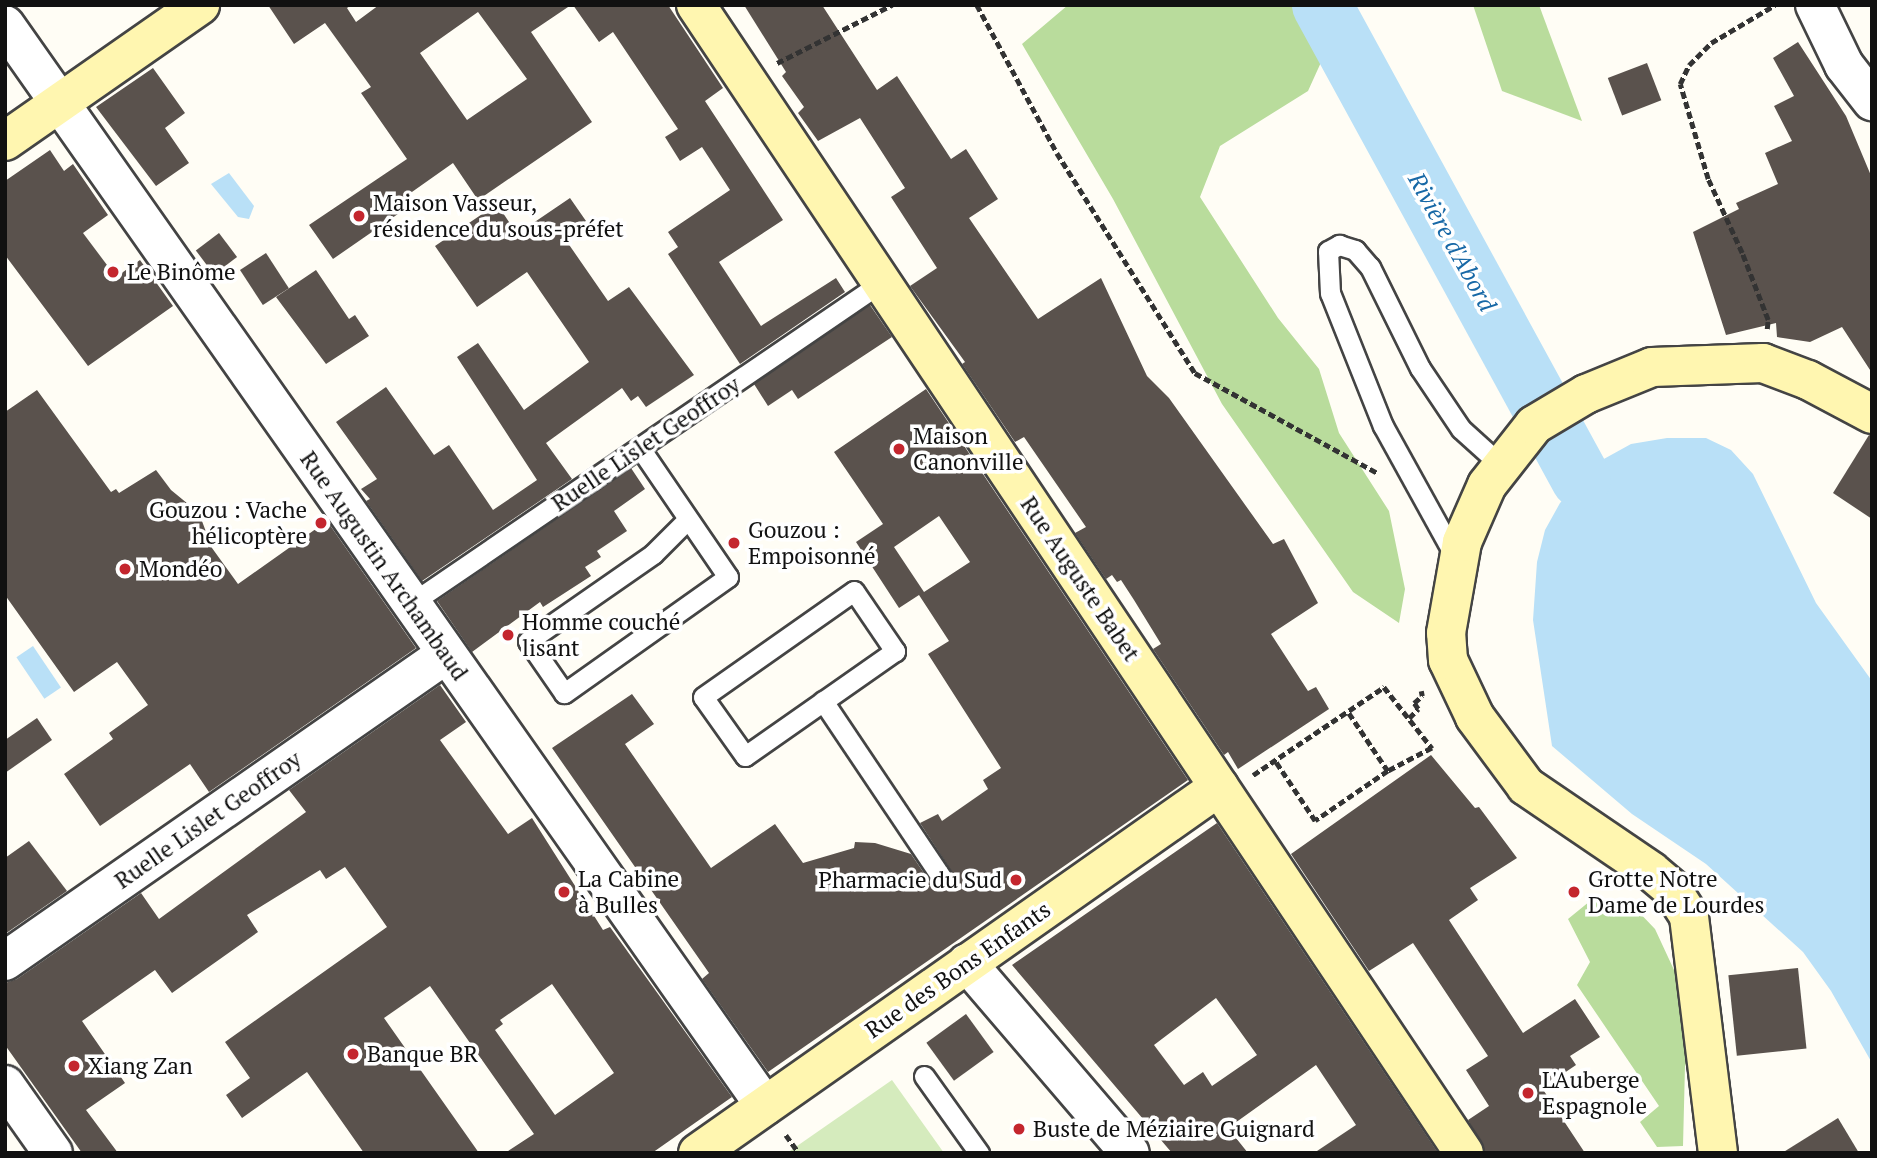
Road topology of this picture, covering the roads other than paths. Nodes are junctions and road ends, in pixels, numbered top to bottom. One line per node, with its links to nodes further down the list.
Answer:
1 (200, 5): 6 (street)
2 (696, 5): 8 (street, Rue Auguste Babet)
3 (1815, 5): 5 (street)
4 (5, 24): 6 (street, Rue Augustin Archambaud)
5 (1872, 101)
6 (60, 103): 7 (street); 14 (street, Rue Augustin Archambaud)
7 (5, 141)
8 (882, 282): 10 (lane, Ruelle Lislet Geoffroy); 17 (street, Rue Auguste Babet)
9 (1872, 414): 11 (street)
10 (640, 448): 12 (lane); 14 (lane, Ruelle Lislet Geoffroy)
11 (1502, 466): 13 (street); 13 (lane)
12 (688, 519): 12 (lane)
13 (1458, 561): 29 (street)
14 (410, 604): 15 (street, Rue Augustin Archambaud)
15 (445, 655): 20 (street, Ruelle Lislet Geoffroy); 23 (street, Rue Augustin Archambaud)
16 (823, 701): 16 (lane); 18 (lane)
17 (1232, 783): 19 (street, Rue des Bons Enfants); 28 (street, Rue Auguste Babet)
18 (942, 878)
19 (977, 946): 23 (street, Rue des Bons Enfants); 27 (street)
20 (5, 961)
21 (924, 1076): 26 (lane)
22 (5, 1085): 24 (street)
23 (765, 1106): 25 (street, Rue des Bons Enfants)
24 (53, 1153)
25 (698, 1153)
26 (979, 1153)
27 (1130, 1153)
28 (1464, 1153)
29 (1718, 1153)

